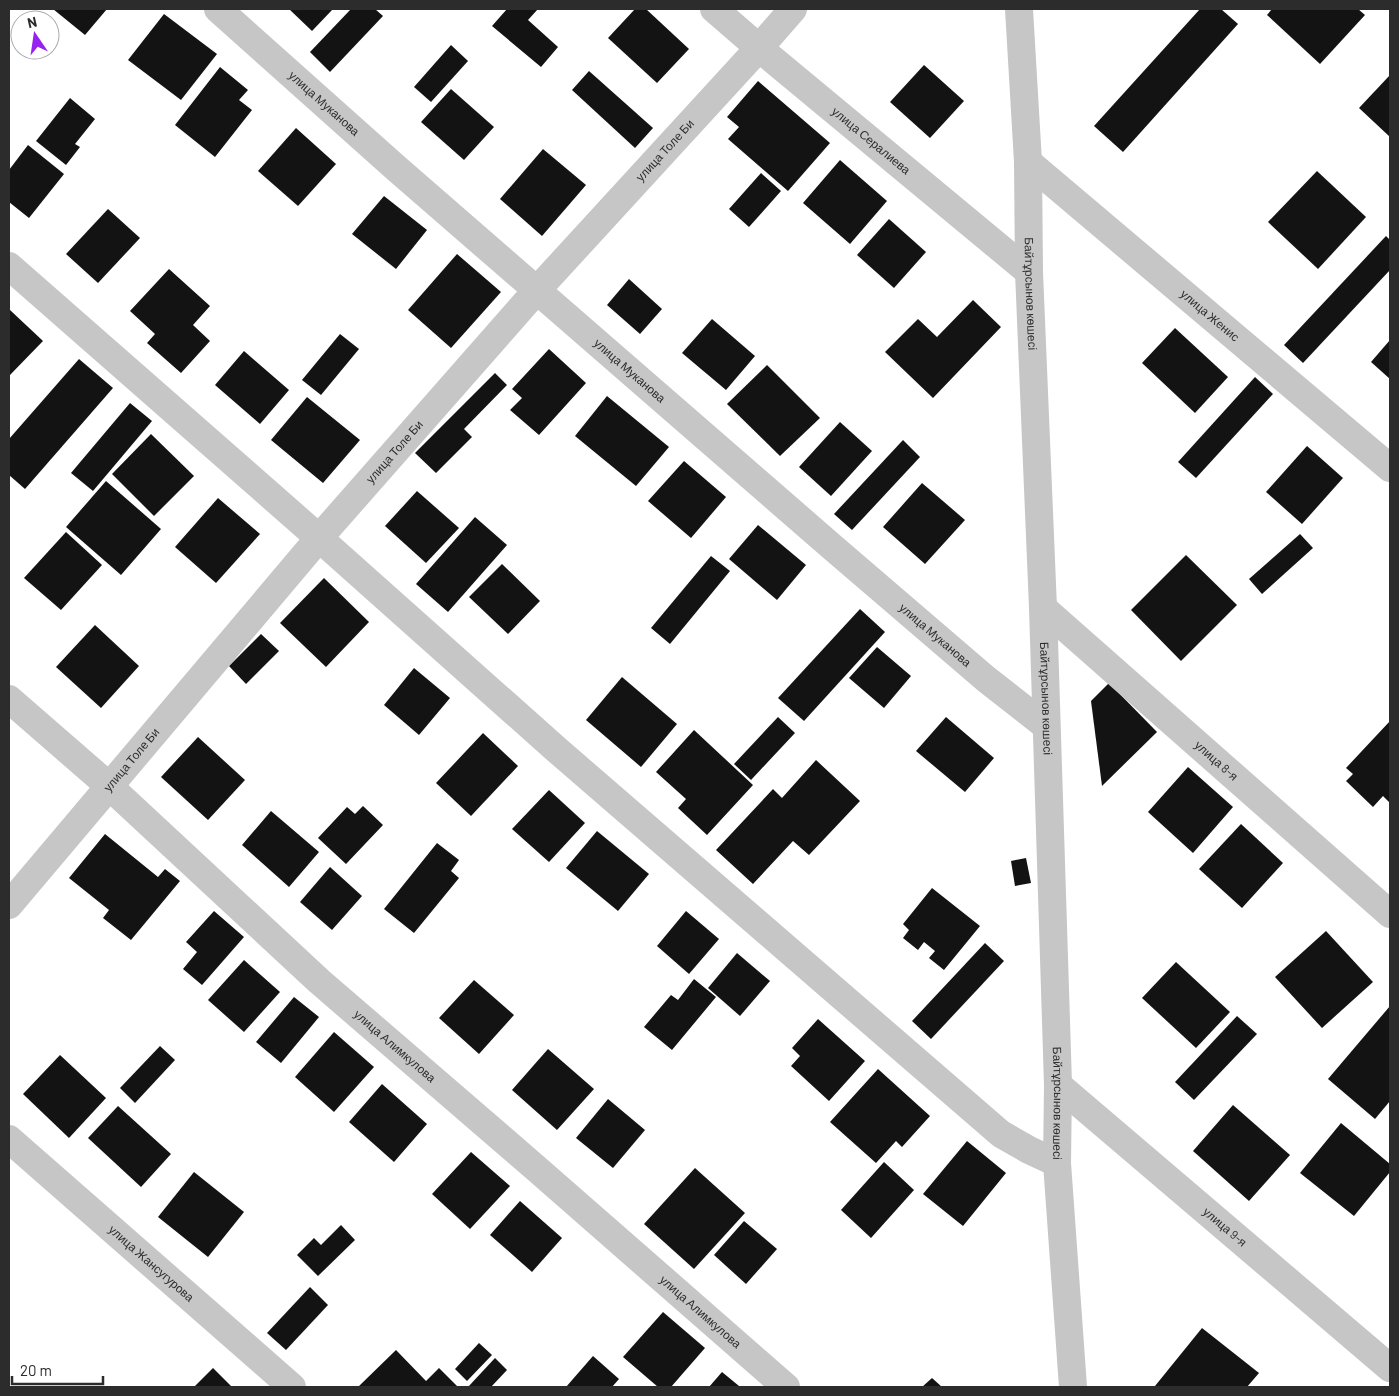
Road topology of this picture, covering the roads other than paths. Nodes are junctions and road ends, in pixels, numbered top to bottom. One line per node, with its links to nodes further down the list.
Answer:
1 (218, 9): 9 (street, улица Муканова)
2 (714, 9): 5 (street, улица Сералиева)
3 (793, 9): 5 (street, улица Толе Би)
4 (1019, 9): 6 (street, Байтұрсынов көшесі)
5 (759, 48): 8 (street, улица Сералиева); 9 (street, улица Толе Би)
6 (1028, 162): 8 (street, Байтұрсынов көшесі); 10 (street, улица Женис)
7 (9, 266): 11 (street)
8 (1029, 272): 12 (street, Байтұрсынов көшесі)
9 (537, 290): 11 (street, улица Толе Би); 14 (street, улица Муканова)
10 (1390, 468)
11 (319, 538): 15 (street, улица Толе Би); 20 (street)
12 (1043, 608): 14 (street, Байтұрсынов көшесі); 17 (street, улица 8-я)
13 (9, 699): 15 (street, улица Алимкулова)
14 (1046, 726): 18 (street, Байтұрсынов көшесі)
15 (109, 786): 16 (street, улица Толе Би); 23 (street, улица Алимкулова)
16 (9, 905)
17 (1390, 914)
18 (1058, 1085): 20 (street, Байтұрсынов көшесі); 21 (street, улица 9-я)
19 (9, 1139): 22 (street, улица Жансугурова)
20 (1057, 1163): 24 (street, Байтұрсынов көшесі)
21 (1390, 1368)
22 (292, 1387)
23 (786, 1387)
24 (1073, 1387)

